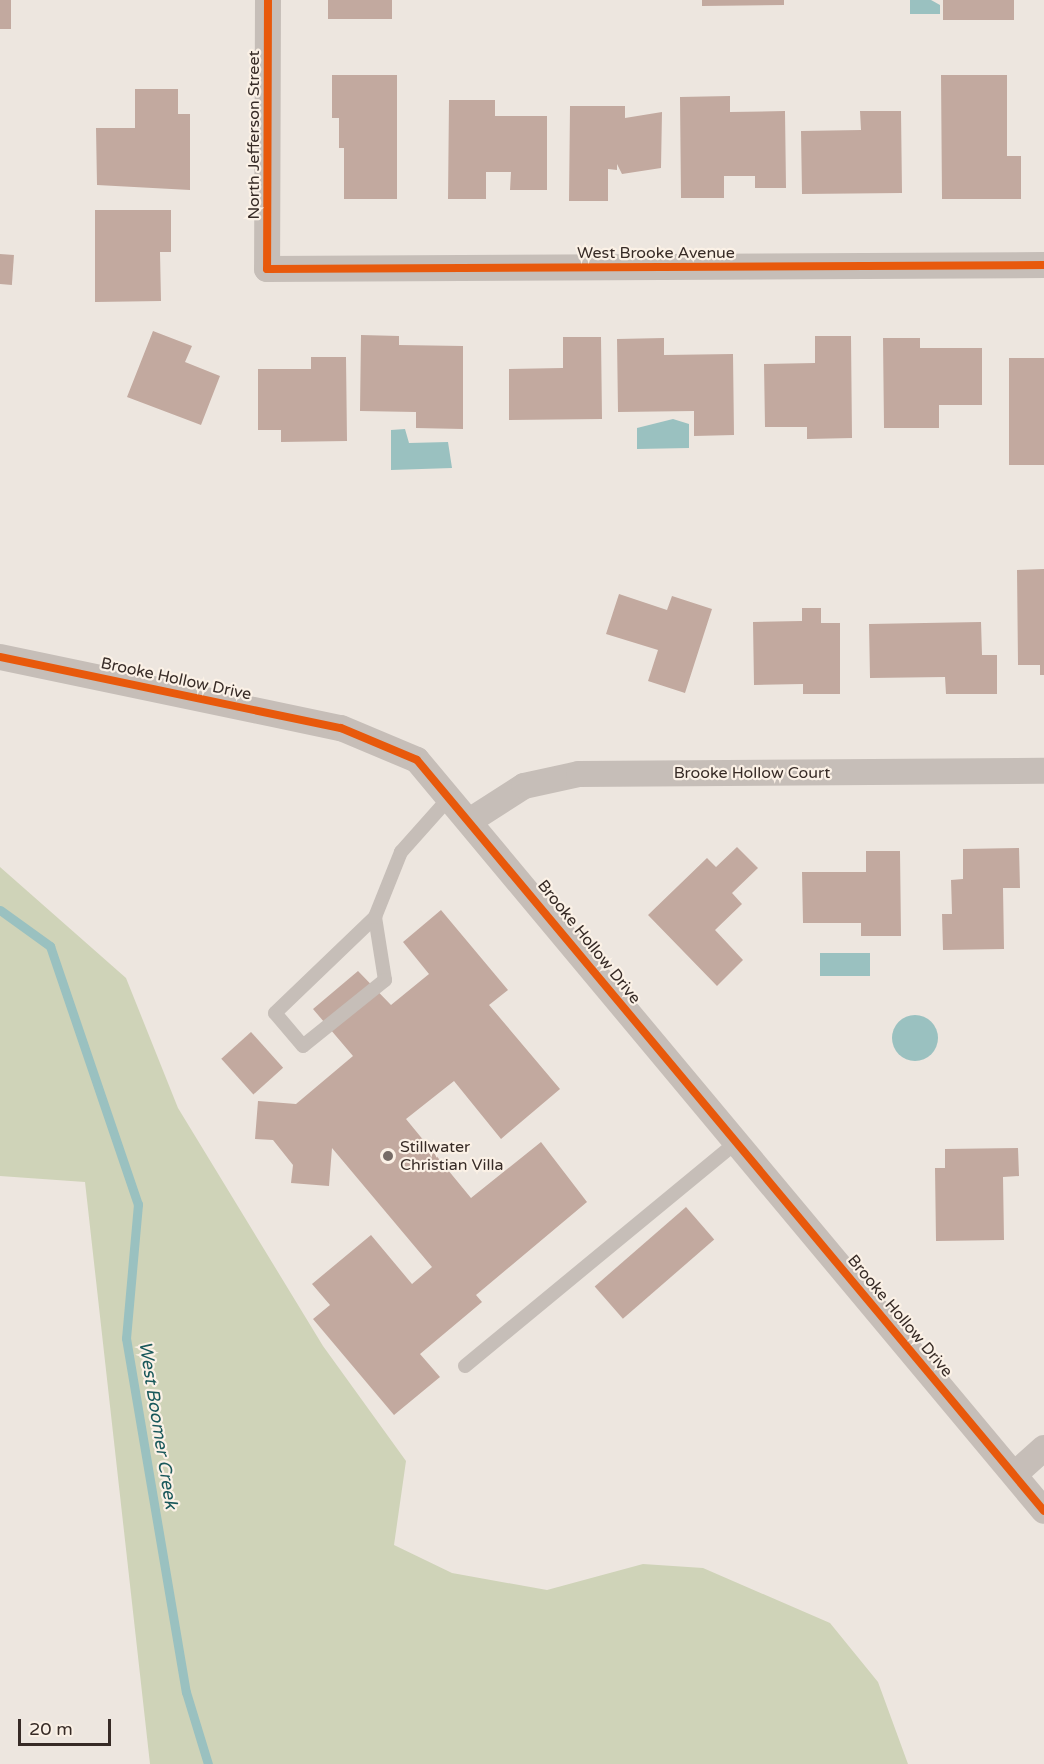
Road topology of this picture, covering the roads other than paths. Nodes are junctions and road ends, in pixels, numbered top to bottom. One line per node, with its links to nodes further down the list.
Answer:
1 (268, 0): 3 (street, North Jefferson Street)
2 (1044, 265): 3 (street, West Brooke Avenue)
3 (267, 269)
4 (0, 657): 6 (street, Brooke Hollow Drive)
5 (1044, 771): 7 (street, Brooke Hollow Court)
6 (450, 797): 7 (street, Brooke Hollow Drive); 8 (lane)
7 (471, 820): 9 (street, Brooke Hollow Drive)
8 (375, 917): 8 (lane)
9 (736, 1143): 10 (lane); 12 (street, Brooke Hollow Drive)
10 (465, 1366)
11 (1044, 1448): 12 (street)
12 (1015, 1473): 13 (street, Brooke Hollow Drive)
13 (1044, 1511)

